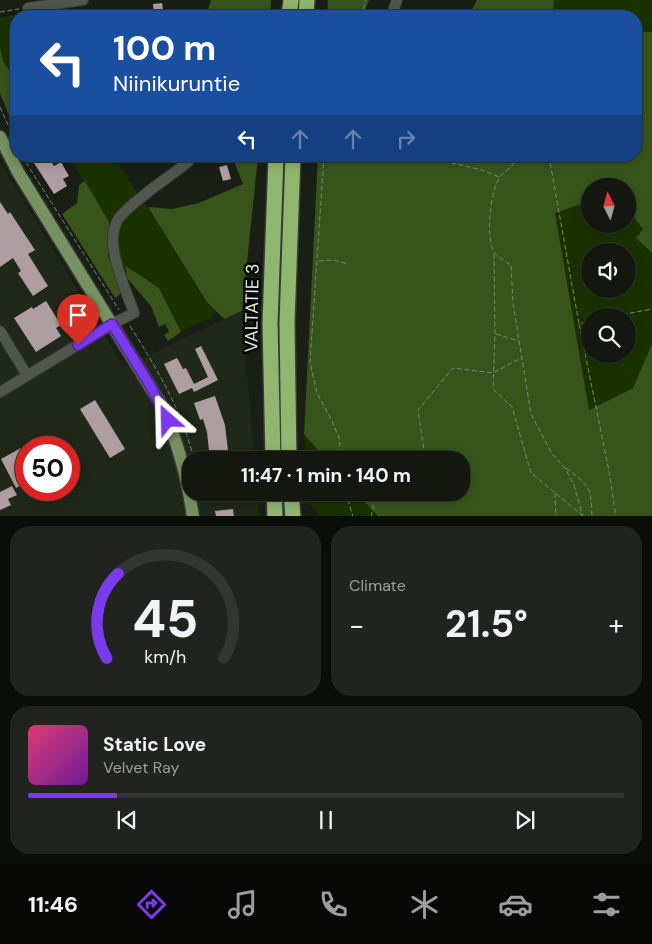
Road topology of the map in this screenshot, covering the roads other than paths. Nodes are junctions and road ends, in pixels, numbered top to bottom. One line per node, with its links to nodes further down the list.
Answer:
1 (83, 0): 2 (street)
2 (28, 8)
3 (0, 137): 4 (main road)
4 (10, 156)
5 (13, 162): 9 (main road)
6 (188, 162): 9 (street)
7 (276, 162): 13 (highway, VALTATIE 3)
8 (293, 162): 14 (highway, VALTATIE 3)
9 (112, 324): 11 (street); 17 (main road)
10 (0, 331): 11 (street)
11 (27, 375): 12 (street)
12 (0, 392)
13 (273, 451)
14 (289, 451)
15 (274, 501): 18 (highway)
16 (292, 501): 19 (highway)
17 (193, 516)
18 (275, 516)
19 (293, 516)

